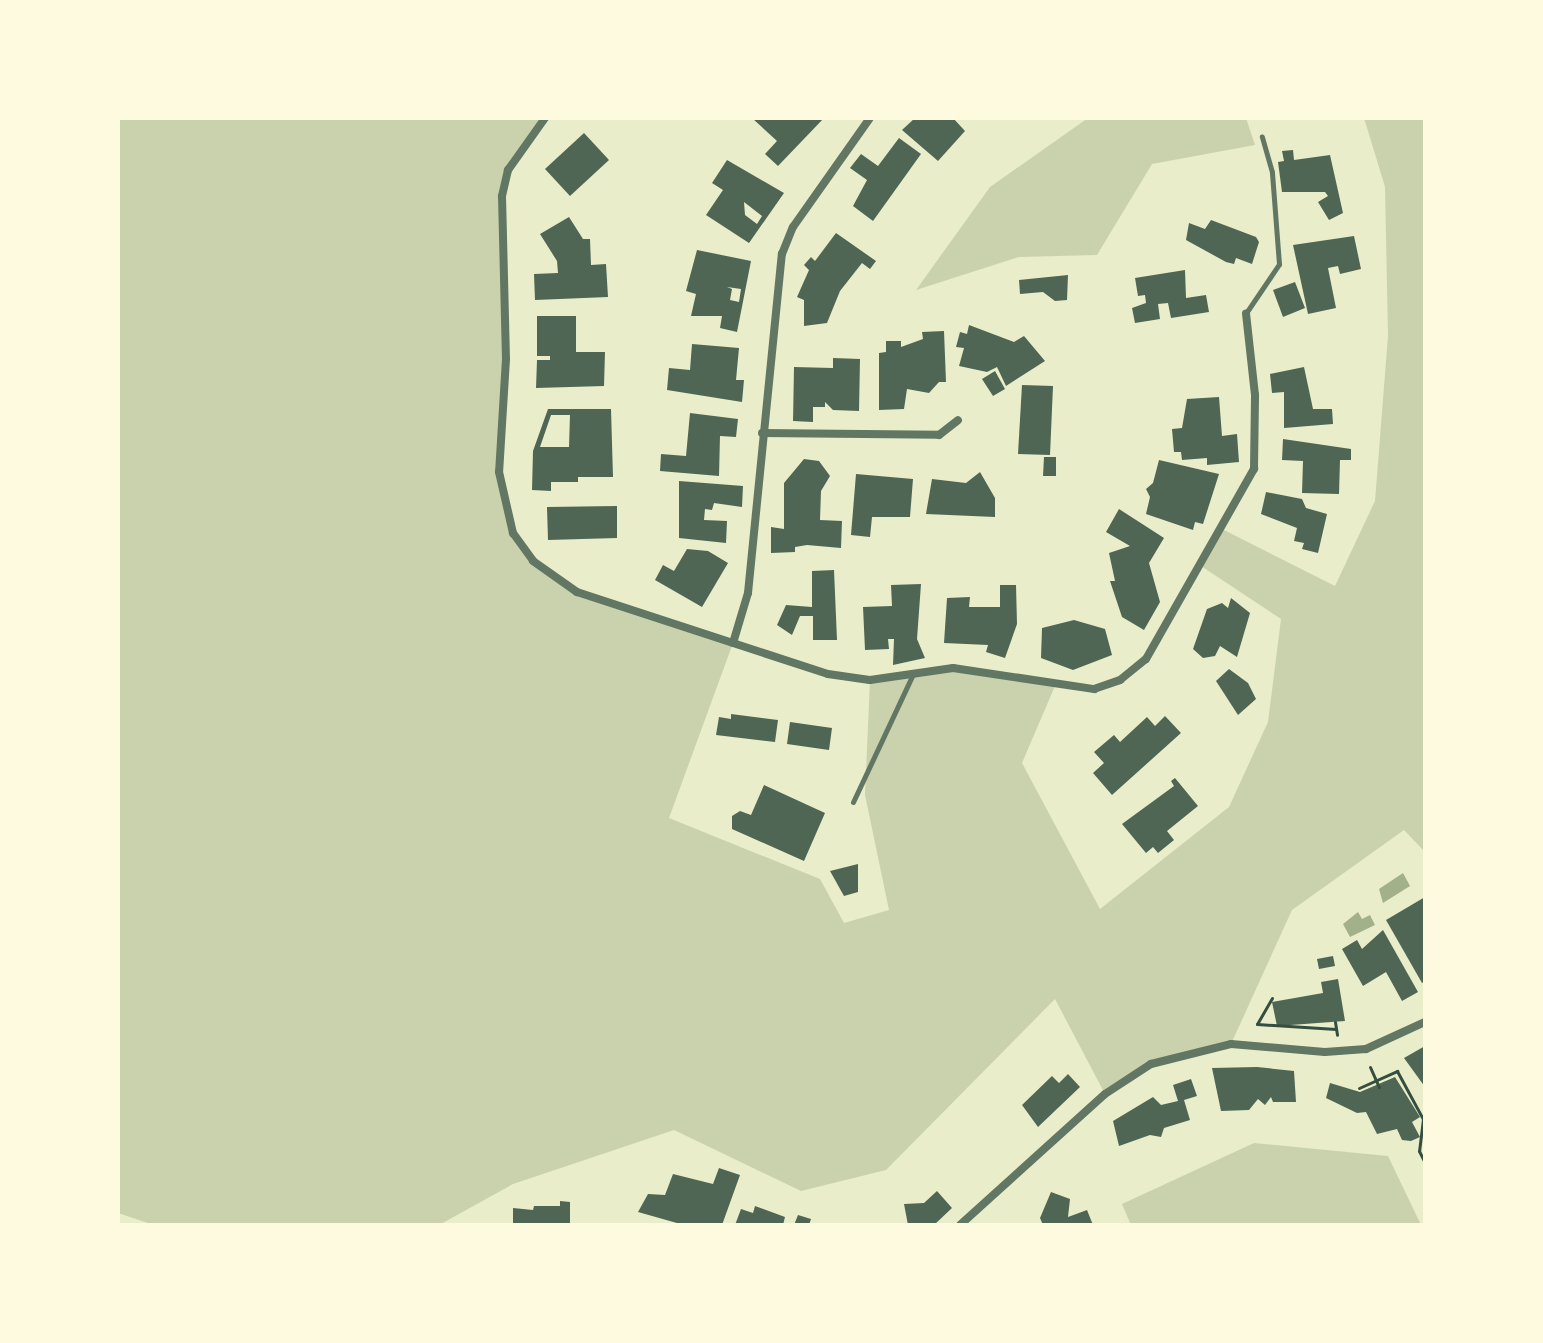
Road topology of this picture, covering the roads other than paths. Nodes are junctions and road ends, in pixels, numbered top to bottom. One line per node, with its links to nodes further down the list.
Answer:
1 (545, 118): 7 (street)
2 (870, 118): 6 (street)
3 (1262, 136): 4 (lane)
4 (1246, 313): 8 (street)
5 (958, 420): 6 (street)
6 (762, 433): 7 (street)
7 (733, 643): 8 (street)
8 (913, 674): 9 (lane)
9 (853, 802)
10 (1425, 1022): 11 (street)
11 (960, 1225)

